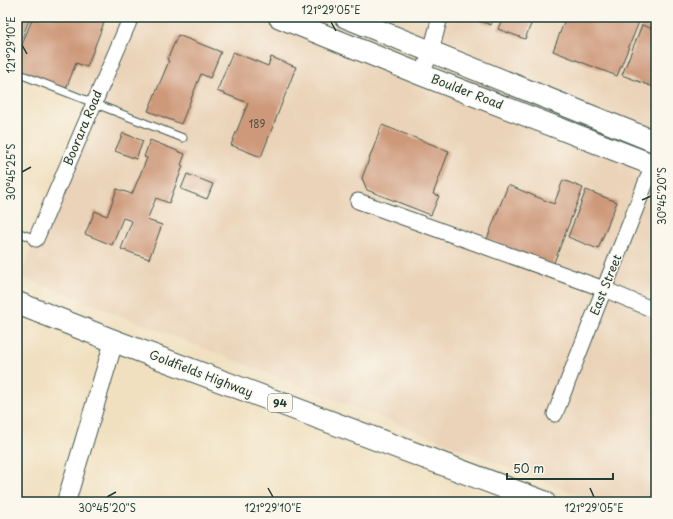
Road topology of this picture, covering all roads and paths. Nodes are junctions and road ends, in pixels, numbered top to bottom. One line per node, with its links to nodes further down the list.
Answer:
1 (131, 17): 8 (street, Boorara Road)
2 (279, 17): 7 (main road, Boulder Road)
3 (345, 17): 5 (main road, Boulder Road)
4 (440, 17): 5 (street)
5 (431, 51): 7 (street); 10 (main road, Boulder Road)
6 (17, 72): 8 (lane)
7 (422, 75): 11 (main road, Boulder Road)
8 (94, 103): 9 (lane); 14 (street, Boorara Road)
9 (183, 138)
10 (656, 142)
11 (655, 163): 15 (street, East Street)
12 (358, 201): 15 (street)
13 (17, 232): 14 (lane)
14 (36, 239)
15 (604, 289): 17 (street); 19 (street, East Street)
16 (17, 303): 18 (highway, Goldfields Highway / 94)
17 (656, 311)
18 (114, 341): 20 (street); 21 (highway, Goldfields Highway / 94)
19 (555, 414)
20 (66, 502)
21 (544, 502)

